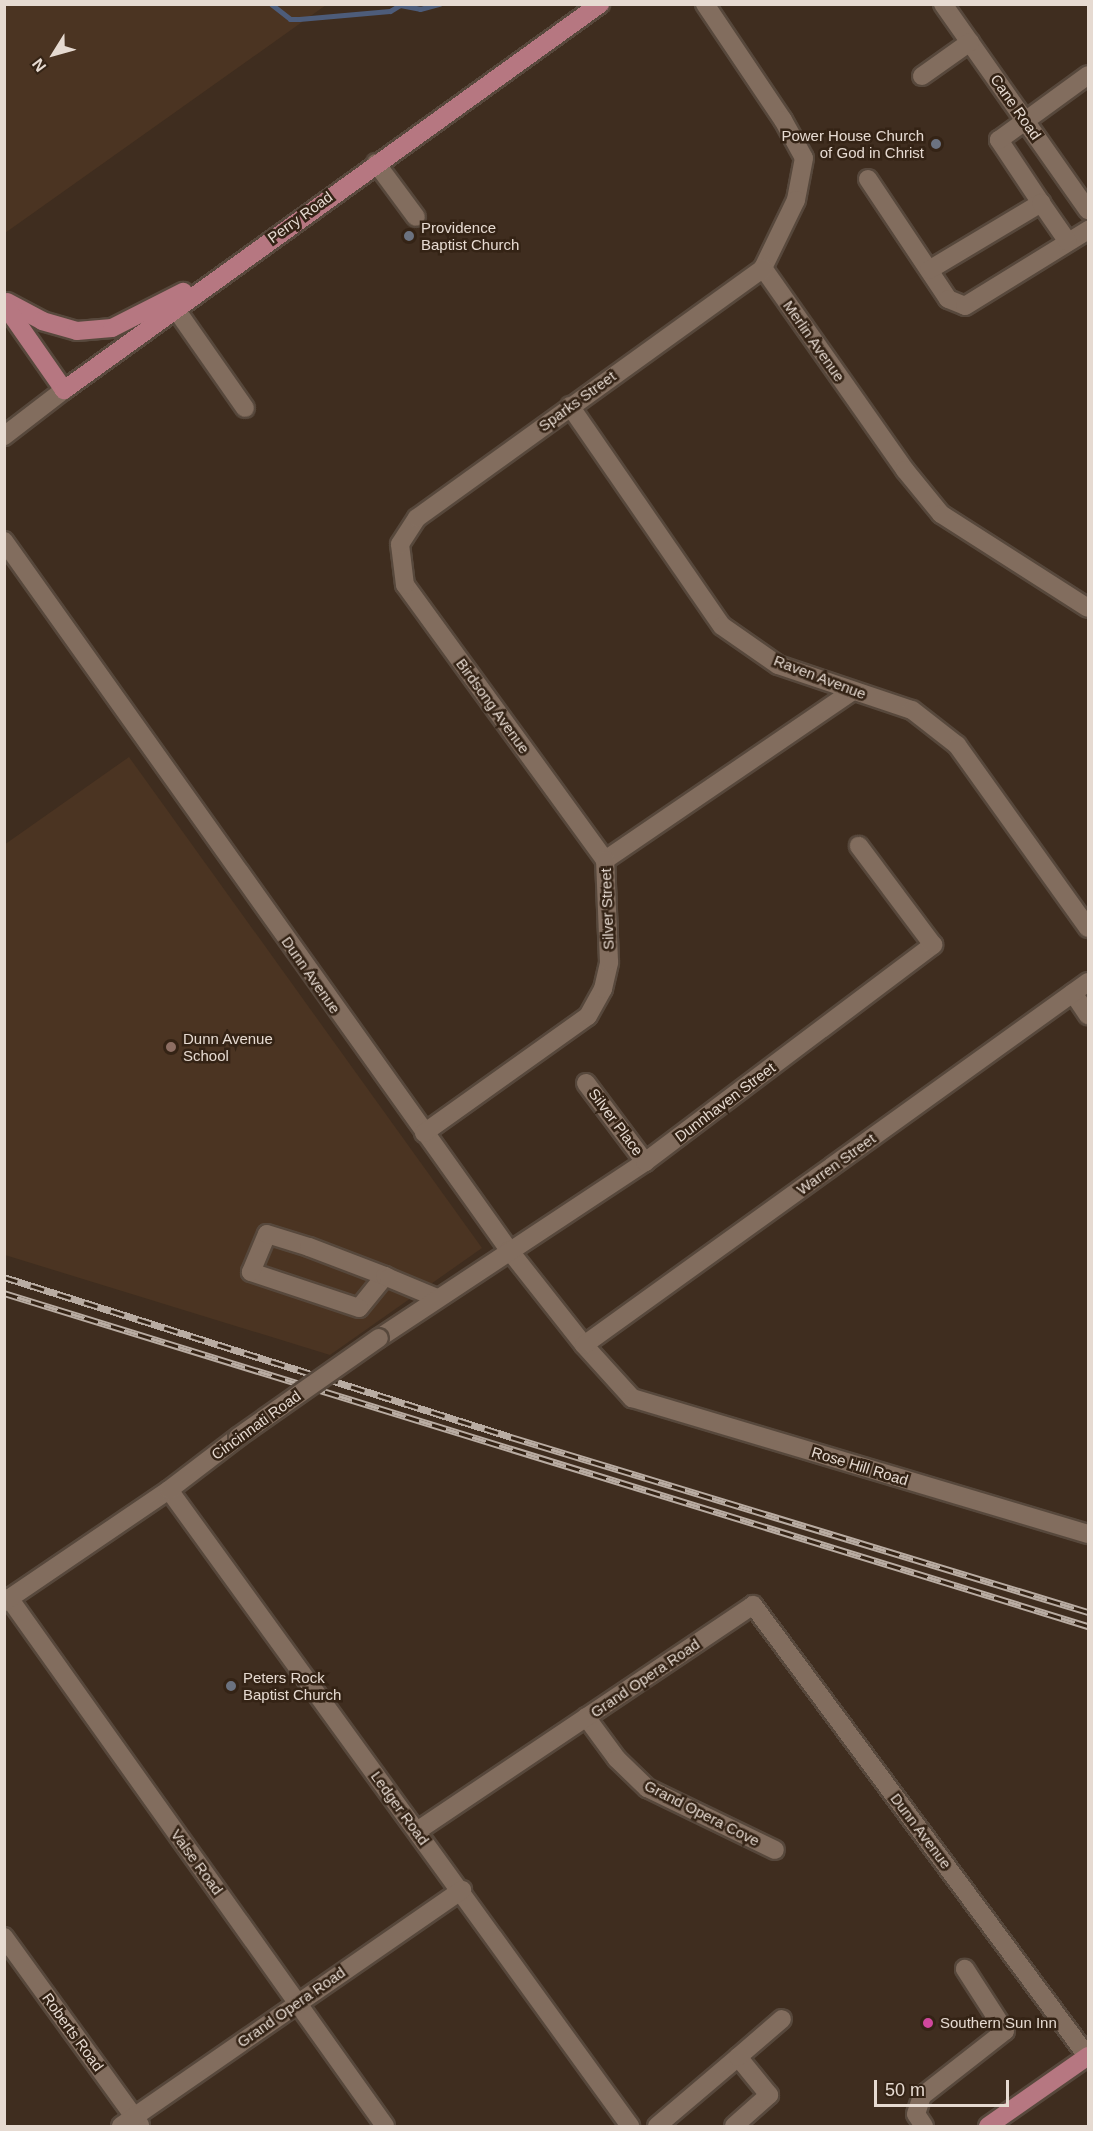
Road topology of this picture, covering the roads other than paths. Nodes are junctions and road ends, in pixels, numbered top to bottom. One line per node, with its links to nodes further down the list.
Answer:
1 (600, 4): 8 (main road, Perry Road)
2 (705, 4): 15 (street)
3 (943, 4): 4 (street, Cane Road)
4 (970, 42): 6 (street); 7 (street, Cane Road)
5 (1089, 75): 7 (street)
6 (922, 76)
7 (1025, 121): 10 (street); 11 (street, Cane Road)
8 (376, 163): 12 (street); 17 (main road, Perry Road)
9 (868, 178): 16 (street)
10 (1041, 203): 14 (street); 16 (street)
11 (1089, 210)
12 (416, 217)
13 (1089, 230): 14 (street)
14 (1068, 242): 16 (street)
15 (763, 268): 21 (street, Sparks Street); 26 (street, Merlin Avenue)
16 (929, 270)
17 (220, 275): 18 (main road); 19 (main road, Perry Road)
18 (4, 302): 20 (main road)
19 (175, 308): 20 (main road, Perry Road); 22 (street)
20 (64, 390): 23 (street, Perry Road)
21 (570, 406): 25 (street, Sparks Street); 27 (street, Raven Avenue)
22 (245, 408)
23 (4, 436)
24 (4, 541): 35 (street, Dunn Avenue)
25 (400, 544): 29 (street, Birdsong Avenue)
26 (1089, 608)
27 (853, 691): 29 (street, Silver Street); 30 (street, Raven Avenue)
28 (859, 846): 36 (street, Dunnhaven Street)
29 (604, 860): 35 (street, Silver Street)
30 (1089, 928)
31 (1089, 982): 32 (street, Warren Street)
32 (1073, 993): 33 (street); 40 (street, Warren Street)
33 (1089, 1015)
34 (586, 1083): 36 (street, Silver Place)
35 (424, 1133): 37 (street, Dunn Avenue)
36 (645, 1162): 37 (street, Dunnhaven Street)
37 (509, 1250): 39 (street, Cincinnati Road); 40 (street, Dunn Avenue)
38 (384, 1276): 38 (street); 39 (street)
39 (437, 1298): 42 (street, Cincinnati Road, bridge)
40 (584, 1346): 41 (street, Dunn Avenue)
41 (632, 1398): 43 (street, Rose Hill Road)
42 (169, 1490): 44 (street, Cincinnati Road); 47 (street, Ledger Road)
43 (1089, 1534)
44 (7, 1600): 52 (street, Valse Road)
45 (753, 1605): 46 (street, Grand Opera Road); 55 (street, Dunn Avenue)
46 (586, 1717): 47 (street, Grand Opera Road); 48 (street, Grand Opera Cove)
47 (417, 1831): 49 (street, Ledger Road)
48 (775, 1850)
49 (462, 1890): 52 (street, Grand Opera Road); 59 (street, Ledger Road)
50 (4, 1937): 56 (street, Roberts Road)
51 (965, 1969): 61 (street)
52 (297, 2002): 56 (street, Grand Opera Road); 58 (street, Valse Road)
53 (782, 2019): 54 (street)
54 (738, 2057): 57 (street); 60 (street)
55 (1088, 2057): 62 (main road)
56 (133, 2123)
57 (657, 2126)
58 (385, 2127)
59 (630, 2127)
60 (734, 2127)
61 (924, 2127)
62 (988, 2127)

